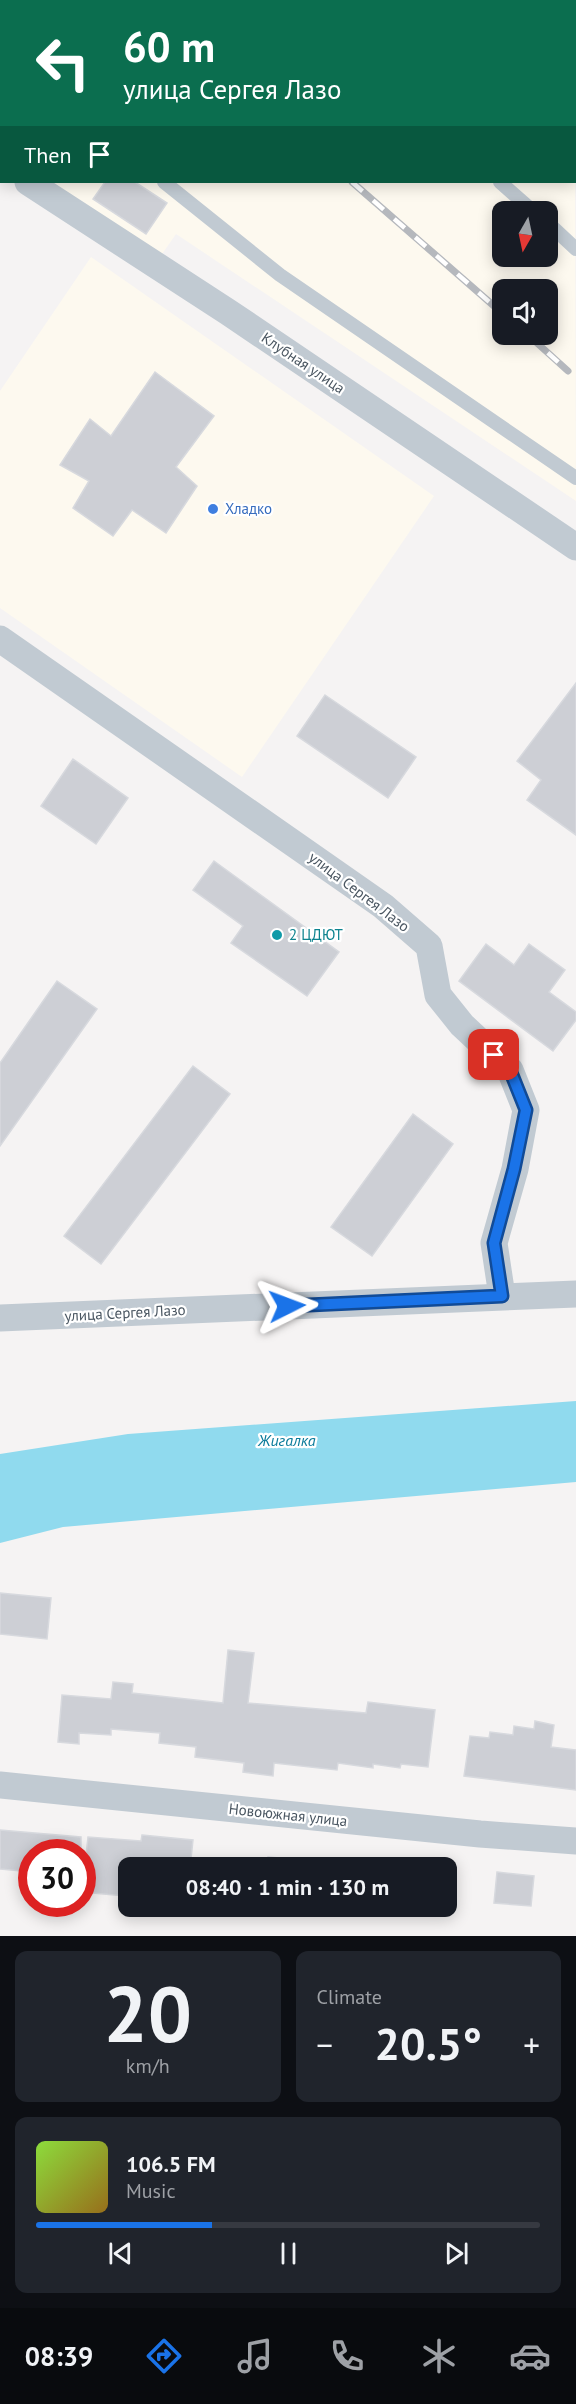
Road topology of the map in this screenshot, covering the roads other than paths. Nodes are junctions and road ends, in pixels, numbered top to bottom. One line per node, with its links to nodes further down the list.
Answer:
1 (30, 183): 8 (street, Клубная улица)
2 (165, 183): 7 (lane)
3 (501, 183): 4 (lane)
4 (522, 201)
5 (558, 232): 6 (lane)
6 (576, 249)
7 (576, 478)
8 (576, 548)
9 (0, 639): 11 (street, улица Сергея Лазо)
10 (576, 1294): 11 (street, улица Сергея Лазо)
11 (502, 1296): 12 (street, улица Сергея Лазо)
12 (0, 1318)
13 (0, 1785): 14 (street, Новоюжная улица)
14 (576, 1840)

